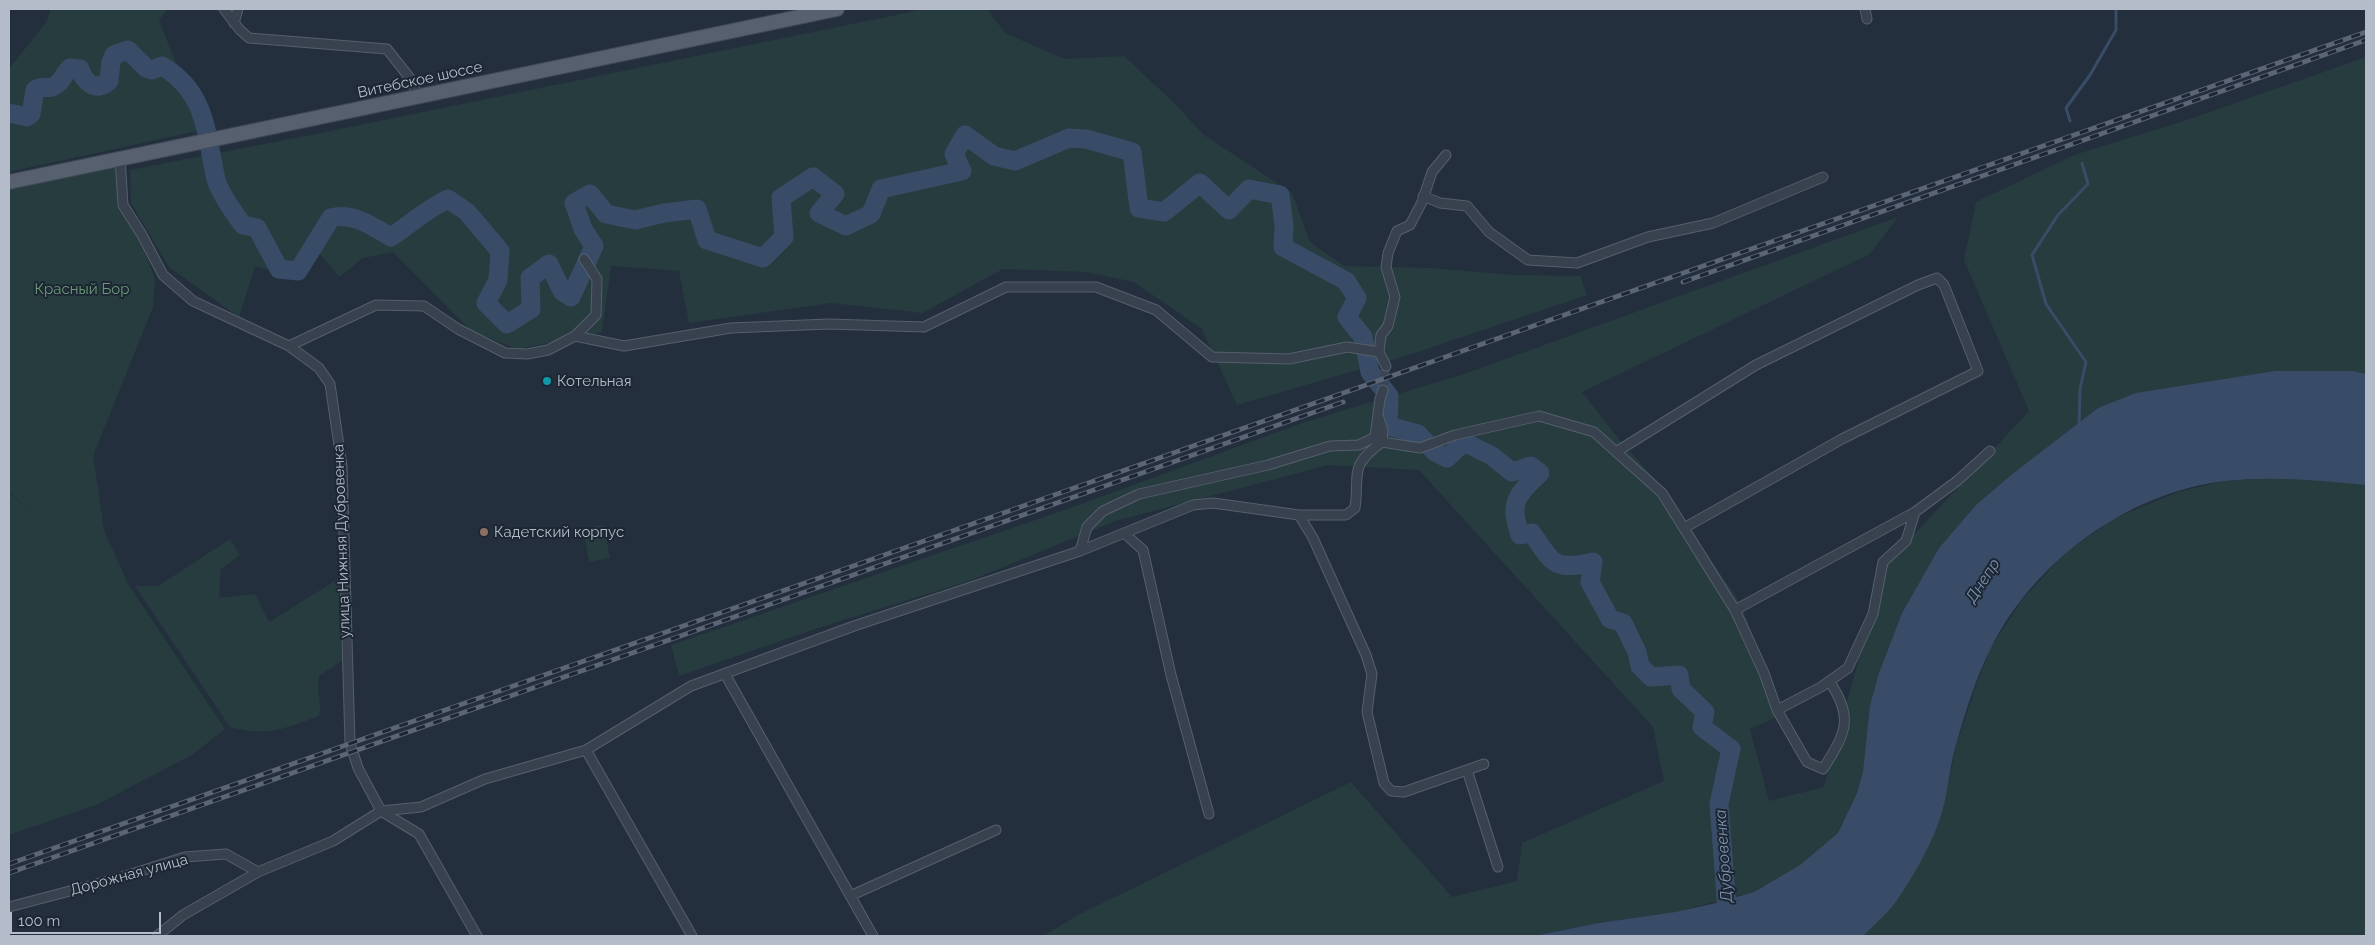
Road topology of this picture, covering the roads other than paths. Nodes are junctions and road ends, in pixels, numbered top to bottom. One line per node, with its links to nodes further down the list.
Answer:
1 (224, 9): 6 (street)
2 (238, 9): 6 (street)
3 (837, 9): 7 (main road, Витебское шоссе)
4 (1865, 9): 5 (street)
5 (1867, 19)
6 (234, 23): 7 (street)
7 (417, 98): 9 (main road, Витебское шоссе)
8 (1446, 155): 12 (street)
9 (120, 158): 11 (main road, Витебское шоссе); 15 (street, улица Нижняя Дубровенка)
10 (1823, 177): 12 (street)
11 (9, 182)
12 (1423, 196): 16 (street)
13 (584, 259): 14 (street)
14 (575, 336): 15 (street); 16 (street)
15 (289, 346): 35 (street, улица Нижняя Дубровенка)
16 (1379, 352): 17 (street)
17 (1386, 366)
18 (1383, 390): 19 (street)
19 (1379, 418): 20 (street); 27 (street)
20 (1382, 442): 22 (street); 24 (street)
21 (1990, 451): 23 (street)
22 (1616, 452): 25 (street); 25 (street)
23 (1915, 512): 28 (street); 30 (street)
24 (1299, 515): 26 (street); 34 (street)
25 (1684, 528): 28 (street)
26 (1125, 534): 27 (street); 36 (street)
27 (1080, 551): 29 (street)
28 (1735, 610): 31 (street)
29 (725, 674): 32 (street); 40 (street)
30 (1829, 681): 31 (street); 31 (street)
31 (1777, 710)
32 (586, 750): 35 (street); 44 (street)
33 (1484, 764): 34 (street)
34 (1467, 770): 38 (street)
35 (381, 811): 39 (street); 43 (street)
36 (1209, 814)
37 (996, 830): 40 (street)
38 (1498, 867)
39 (258, 872): 41 (street, Дорожная улица); 42 (street)
40 (850, 896): 45 (street)
41 (9, 907)
42 (157, 936)
43 (477, 936)
44 (692, 936)
45 (873, 936)

